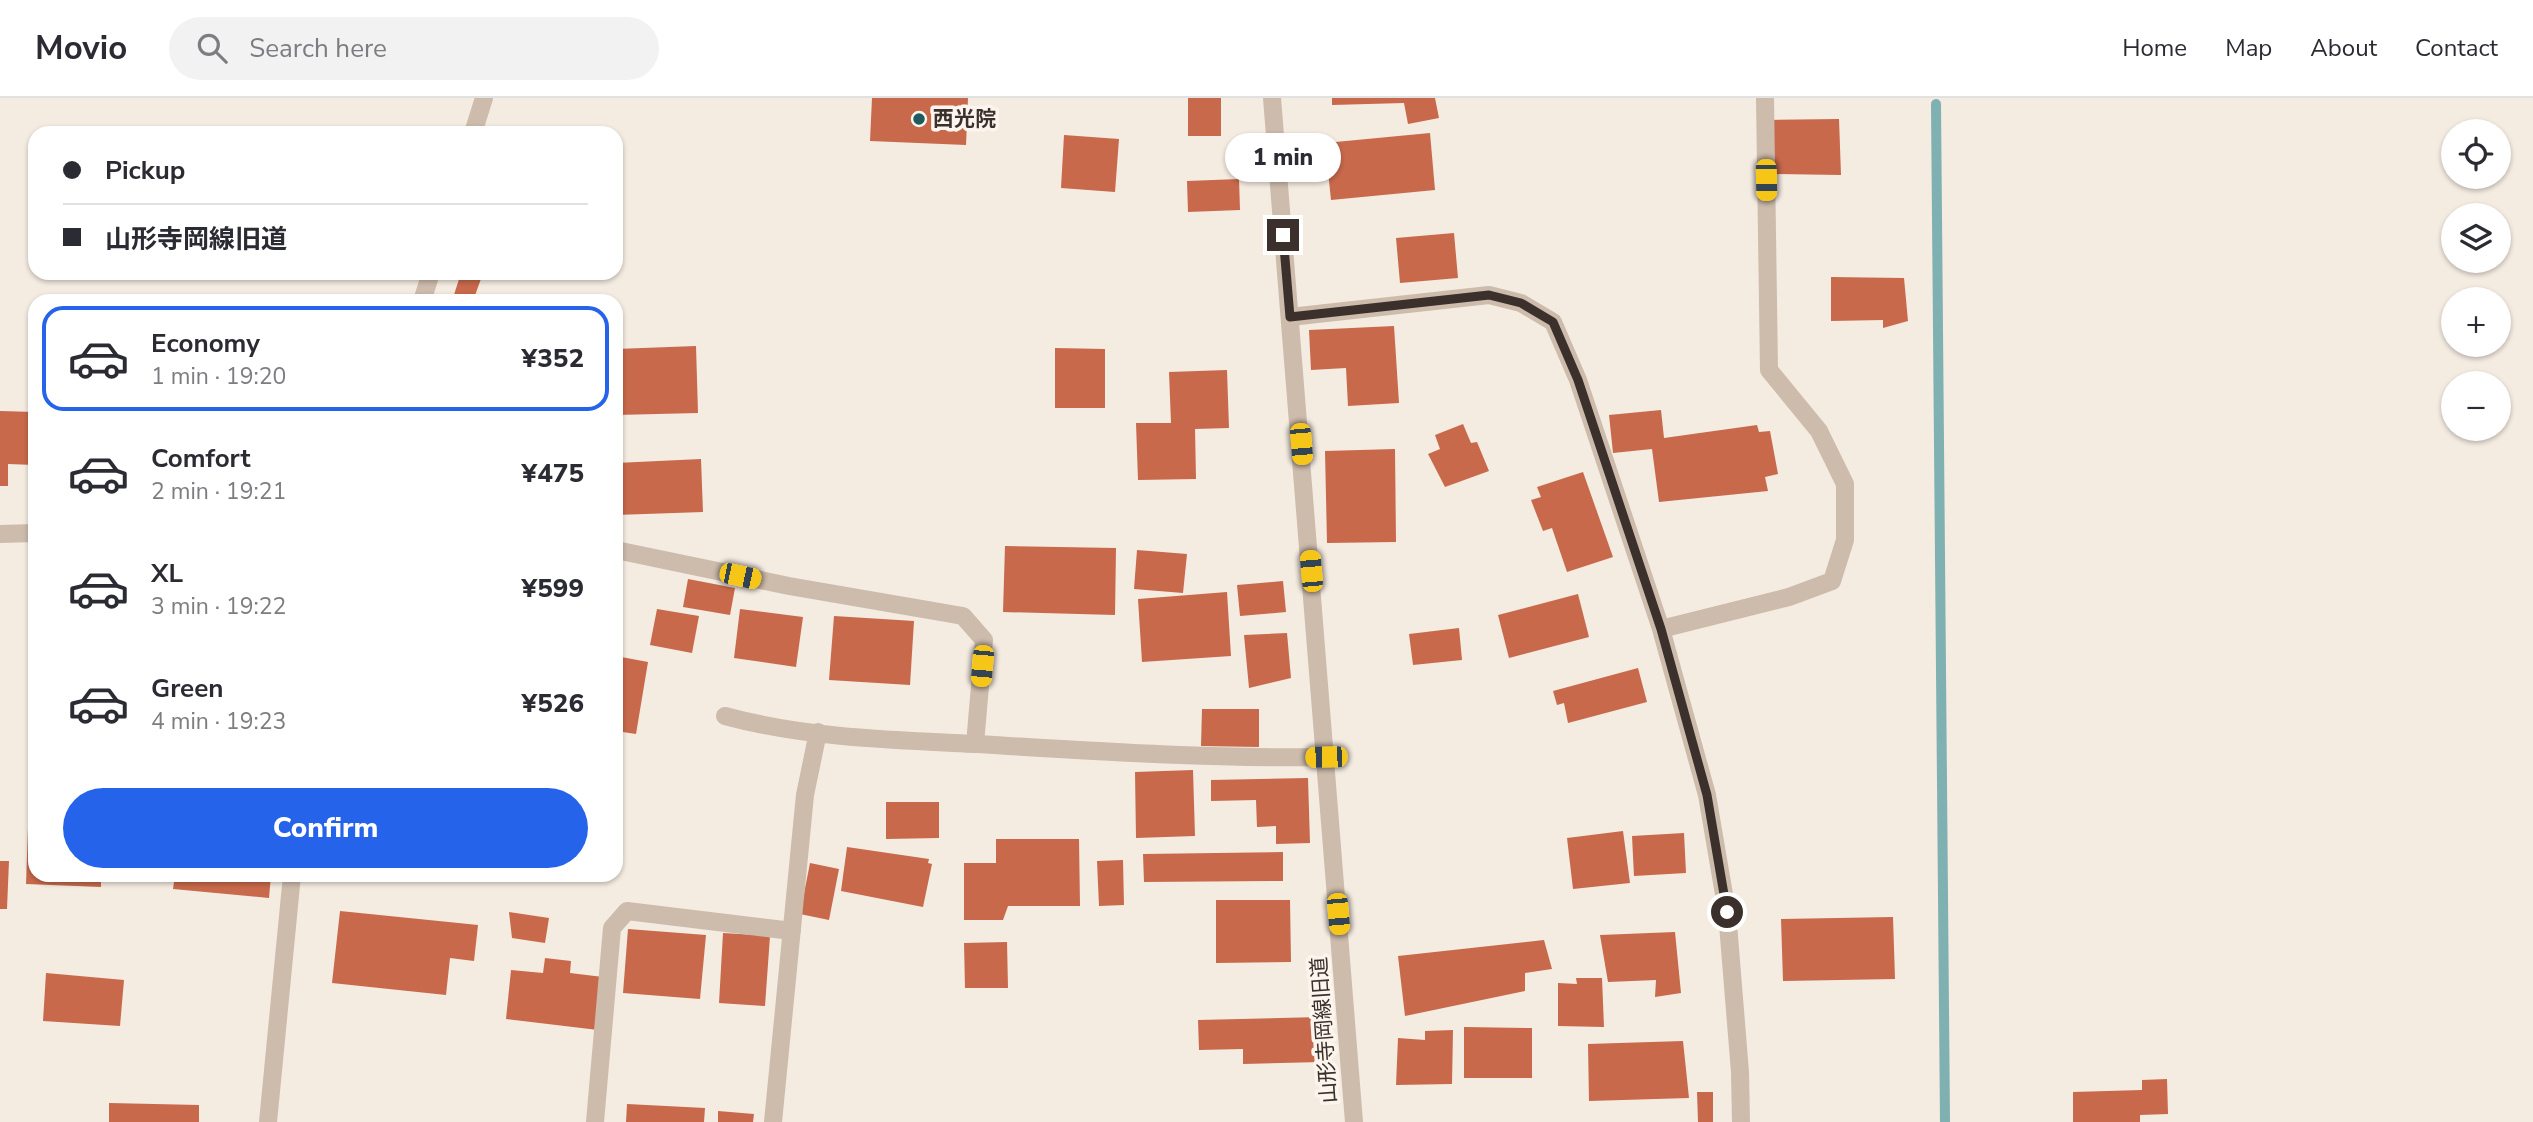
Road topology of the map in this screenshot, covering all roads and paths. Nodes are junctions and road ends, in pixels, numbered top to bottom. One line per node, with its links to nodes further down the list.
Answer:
1 (484, 98): 4 (street)
2 (1272, 98): 5 (street, 山形寺岡線旧道)
3 (1765, 98): 9 (street)
4 (475, 126)
5 (1290, 317): 9 (street); 13 (street, 山形寺岡線旧道)
6 (28, 533): 7 (street)
7 (0, 534)
8 (623, 551): 12 (street)
9 (1661, 629): 20 (street)
10 (725, 716): 11 (street)
11 (818, 732): 12 (street); 15 (street)
12 (975, 744): 13 (street)
13 (1326, 757): 19 (street, 山形寺岡線旧道)
14 (291, 882): 16 (street)
15 (792, 931): 17 (street); 18 (street)
16 (268, 1122)
17 (595, 1122)
18 (773, 1122)
19 (1354, 1122)
20 (1741, 1122)

